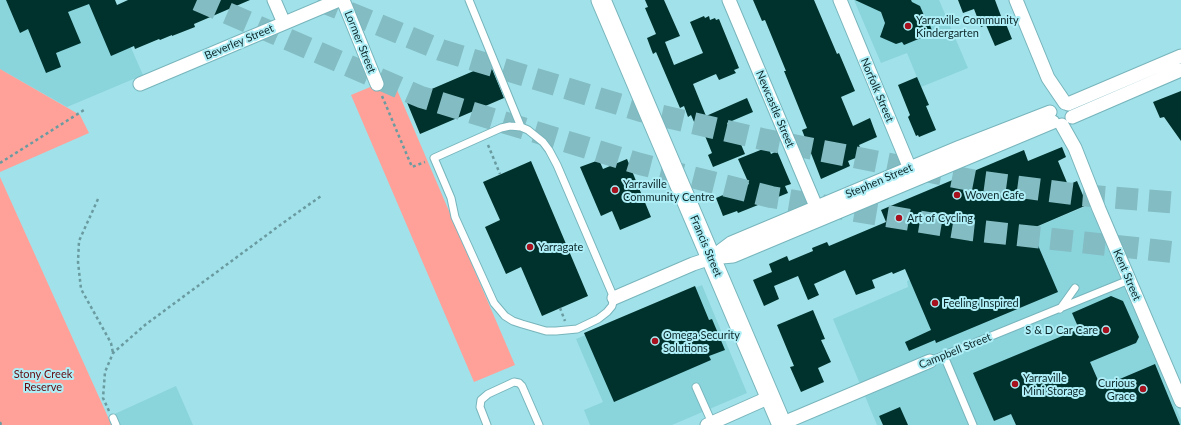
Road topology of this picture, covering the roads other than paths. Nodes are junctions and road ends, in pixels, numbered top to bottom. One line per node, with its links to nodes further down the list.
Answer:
1 (274, 0): 9 (street)
2 (338, 0): 9 (street, Beverley Street)
3 (343, 0): 13 (street, Lormer Street)
4 (469, 0): 15 (lane)
5 (601, 0): 18 (main road, Francis Street)
6 (729, 0): 17 (street, Newcastle Street)
7 (840, 0): 16 (street, Norfolk Street)
8 (1016, 0): 14 (street, Kent Street)
9 (284, 23): 12 (street, Beverley Street)
10 (1181, 56): 14 (street, Stephen Street)
11 (1181, 70): 14 (street, Stephen Street)
12 (140, 84)
13 (377, 84)
14 (1062, 114): 16 (street, Stephen Street); 19 (street, Kent Street)
15 (521, 127): 21 (lane); 21 (lane)
16 (912, 174): 17 (street, Stephen Street)
17 (819, 213): 18 (street, Stephen Street)
18 (711, 258): 21 (street, Stephen Street); 26 (main road, Francis Street)
19 (1129, 280): 22 (lane, Campbell Street); 27 (street, Kent Street)
20 (1075, 288): 22 (lane)
21 (614, 298)
22 (1060, 308): 23 (lane, Campbell Street)
23 (944, 356): 24 (lane, Campbell Street); 32 (lane)
24 (930, 361): 29 (street, Campbell Street)
25 (696, 387): 28 (lane)
26 (770, 397): 28 (street); 29 (main road, Francis Street)
27 (1181, 401)
28 (709, 424)
29 (782, 424)
30 (487, 425): 31 (lane)
31 (539, 425)
32 (973, 425)

